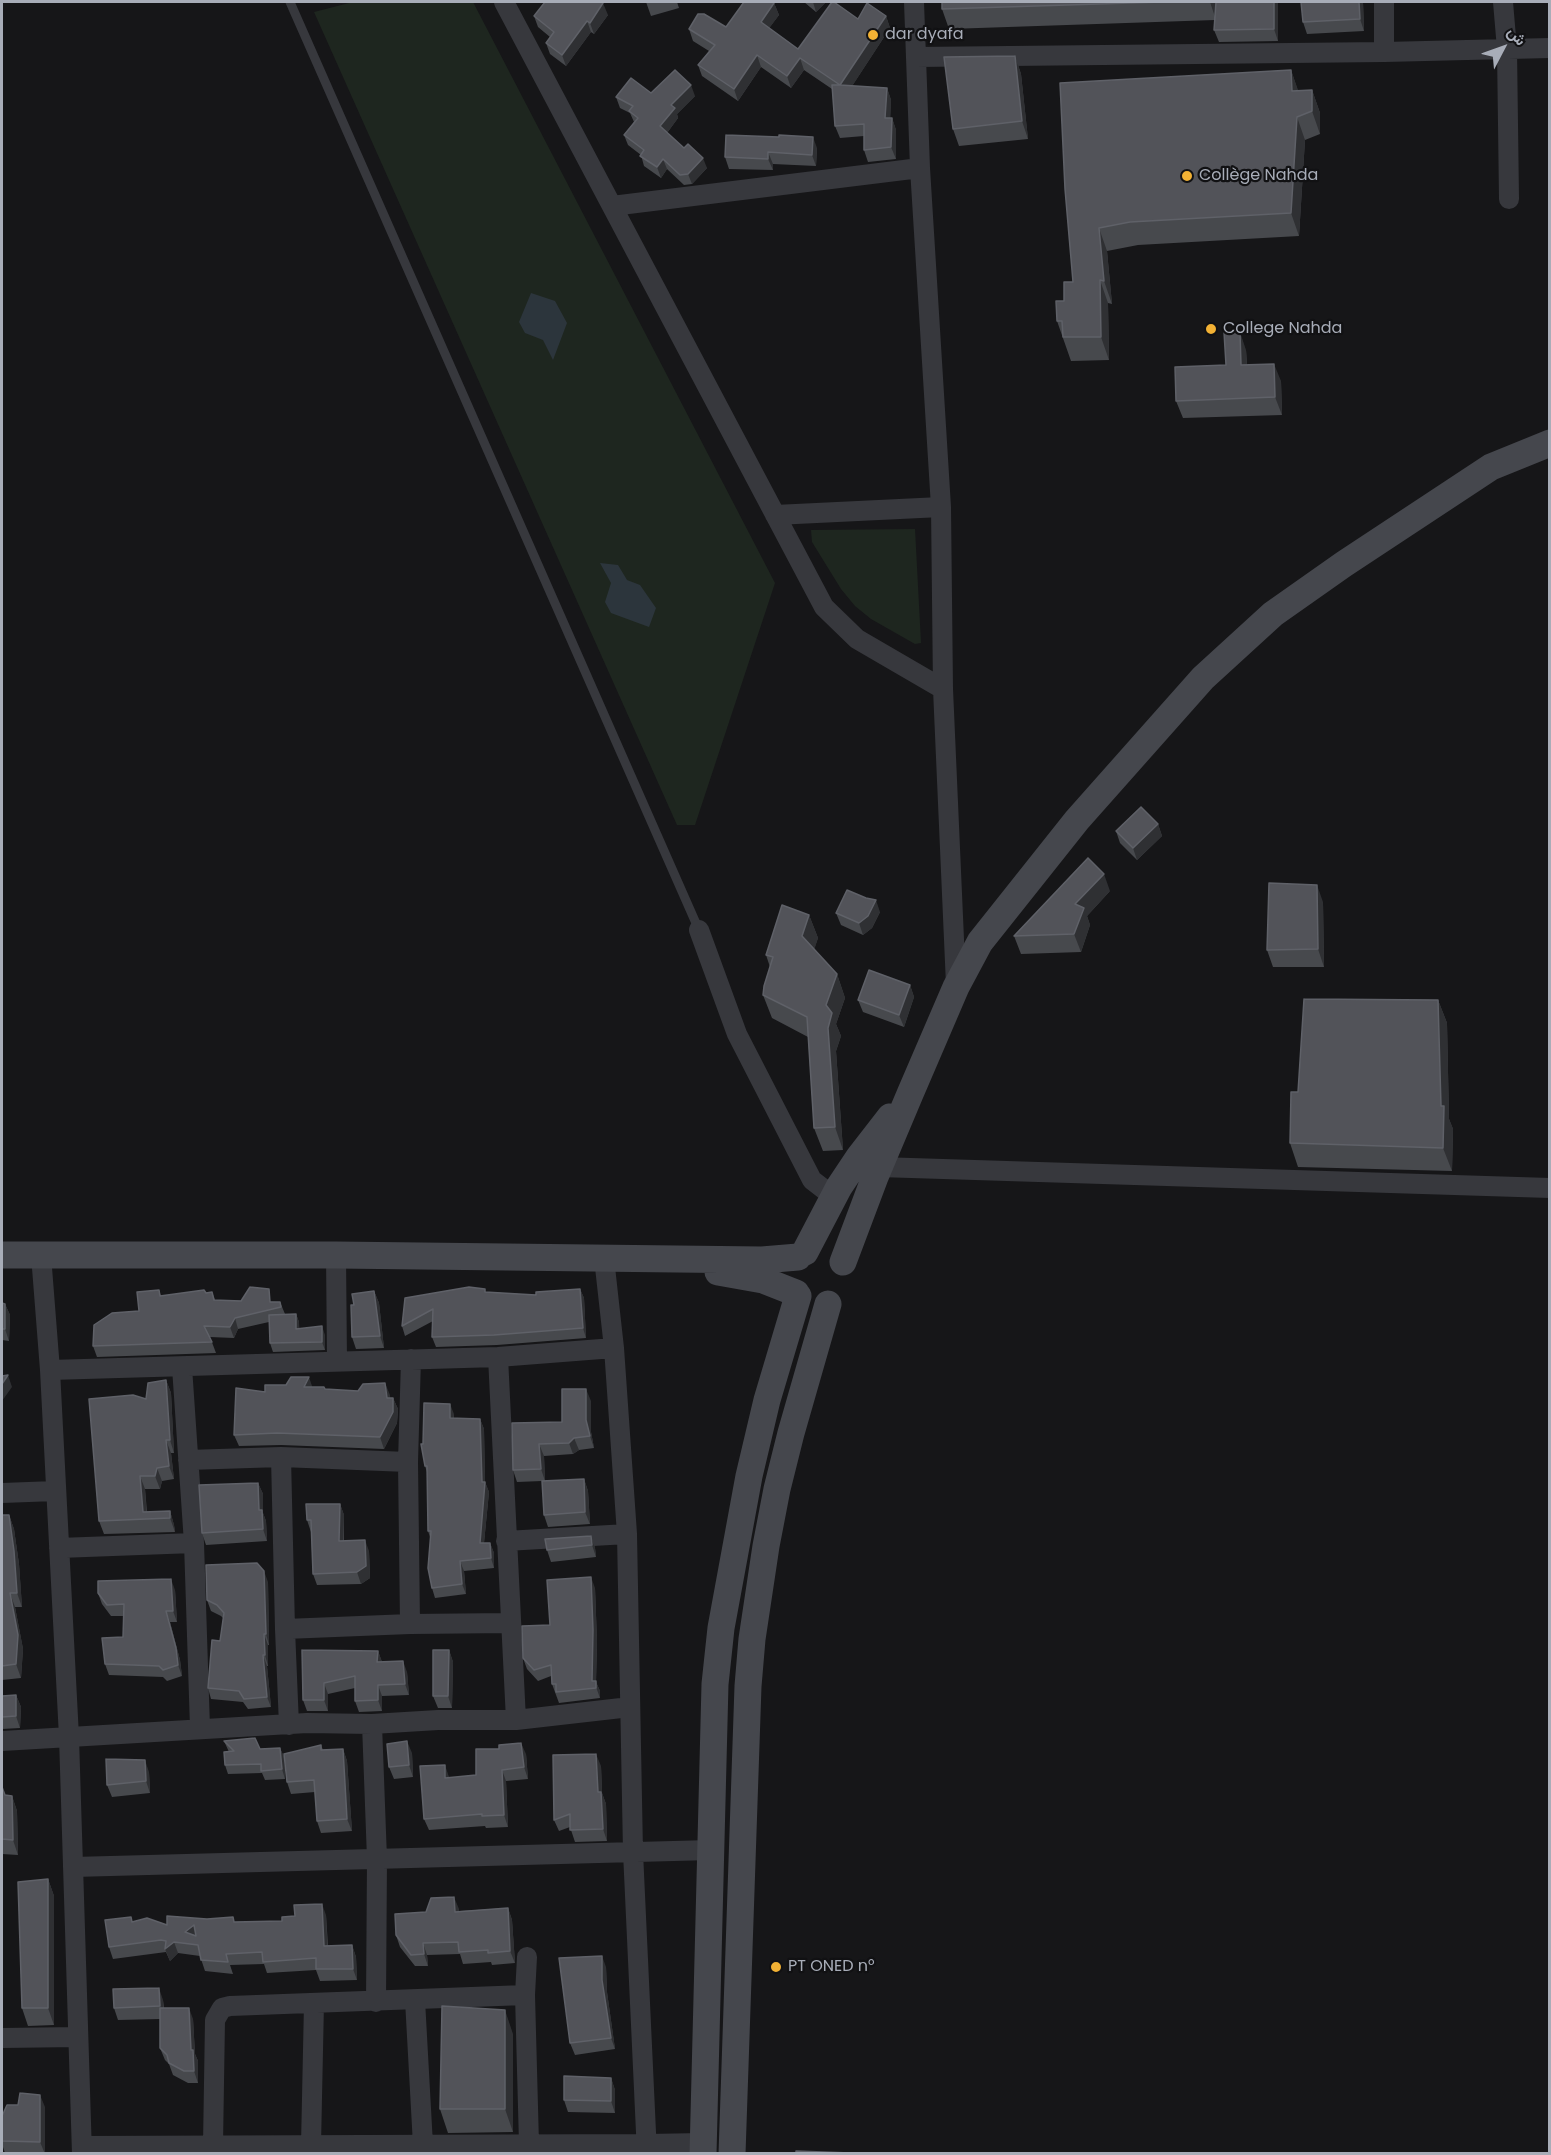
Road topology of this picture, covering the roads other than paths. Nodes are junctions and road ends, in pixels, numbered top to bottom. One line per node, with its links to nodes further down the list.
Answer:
1 (290, 2): 17 (lane)
2 (504, 2): 12 (street)
3 (914, 2): 9 (street)
4 (1384, 2): 8 (street)
5 (1503, 2): 7 (street)
6 (1550, 48): 7 (street)
7 (1507, 50): 8 (street); 11 (street)
8 (1384, 52): 9 (street)
9 (916, 57): 10 (street)
10 (920, 168): 12 (street); 14 (street)
11 (1509, 199)
12 (612, 206): 15 (street)
13 (1550, 443): 18 (main road)
14 (941, 507): 15 (street); 16 (street)
15 (775, 515): 16 (street)
16 (943, 689): 18 (street)
17 (699, 930): 22 (street)
18 (956, 987): 19 (main road)
19 (910, 1094): 20 (main road); 22 (main road)
20 (879, 1167): 21 (street); 29 (main road)
21 (1550, 1188)
22 (834, 1197): 26 (main road)
23 (2, 1255): 24 (main road)
24 (41, 1255): 25 (main road); 37 (street)
25 (336, 1255): 27 (main road); 35 (street)
26 (802, 1255): 28 (main road); 29 (main road); 30 (main road)
27 (604, 1257): 28 (main road); 32 (street)
28 (646, 1258): 30 (main road)
29 (843, 1262): 31 (main road)
30 (797, 1295): 31 (main road); 57 (main road)
31 (828, 1304): 76 (main road)
32 (614, 1348): 33 (street); 43 (street)
33 (498, 1357): 34 (street); 44 (street)
34 (411, 1359): 35 (street); 40 (street)
35 (337, 1361): 36 (street)
36 (182, 1367): 37 (street); 39 (street)
37 (50, 1370): 41 (street)
38 (281, 1457): 39 (street); 40 (street); 49 (street)
39 (188, 1460): 45 (street)
40 (408, 1462): 48 (street)
41 (55, 1491): 42 (street); 46 (street)
42 (2, 1493)
43 (627, 1534): 44 (street); 50 (street)
44 (506, 1541): 47 (street)
45 (194, 1542): 46 (street); 54 (street)
46 (59, 1548): 55 (street)
47 (510, 1623): 48 (street); 51 (street)
48 (410, 1624): 49 (street)
49 (285, 1629): 53 (street)
50 (630, 1707): 51 (street); 58 (street)
51 (516, 1720): 52 (street)
52 (372, 1724): 53 (street); 59 (street)
53 (289, 1725): 54 (street)
54 (200, 1728): 55 (street)
55 (69, 1737): 56 (street); 60 (street)
56 (2, 1740)
57 (711, 1850): 58 (street); 72 (main road)
58 (633, 1852): 59 (street); 74 (street)
59 (376, 1859): 60 (street); 64 (street)
60 (73, 1868): 66 (street)
61 (527, 1957): 62 (street)
62 (525, 1995): 63 (street); 68 (street)
63 (415, 2000): 64 (street); 71 (street)
64 (376, 2001): 65 (street)
65 (314, 2003): 69 (street); 70 (street)
66 (78, 2037): 67 (street); 75 (street)
67 (2, 2038)
68 (529, 2144): 71 (street); 74 (street)
69 (213, 2145): 70 (street); 75 (street)
70 (311, 2145): 73 (street)
71 (423, 2145): 73 (street)
72 (703, 2148): 74 (street)
73 (362, 2149)
74 (647, 2149)
75 (82, 2150)
76 (732, 2154)

